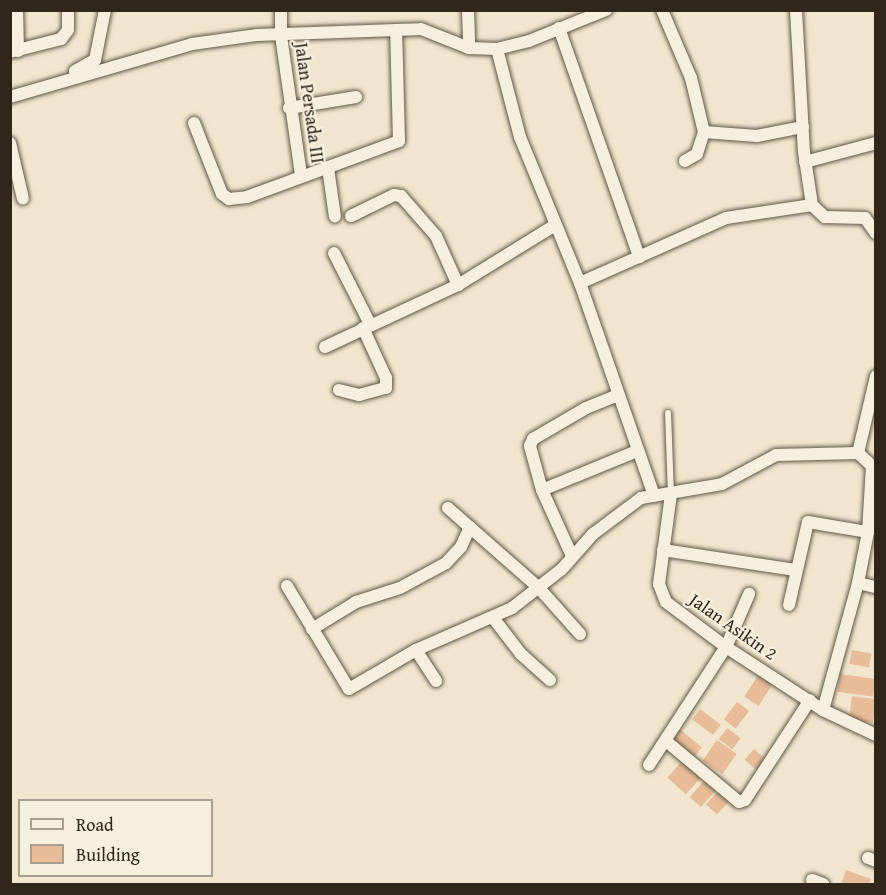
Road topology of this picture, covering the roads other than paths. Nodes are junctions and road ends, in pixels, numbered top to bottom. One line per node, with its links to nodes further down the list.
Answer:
1 (17, 10): 14 (street)
2 (68, 10): 14 (street)
3 (105, 10): 15 (street)
4 (281, 10): 11 (street, Jalan Persada III)
5 (468, 10): 12 (street)
6 (606, 10): 9 (street)
7 (662, 10): 21 (street)
8 (796, 10): 20 (street)
9 (560, 28): 13 (street); 35 (street)
10 (396, 30): 11 (street); 12 (street); 26 (street)
11 (280, 36): 16 (street); 18 (street, Jalan Persada III)
12 (469, 48): 13 (street)
13 (497, 49): 32 (street)
14 (14, 51)
15 (10, 91)
16 (10, 97)
17 (356, 98): 18 (street)
18 (289, 108): 27 (street, Jalan Persada III)
19 (194, 123): 27 (street)
20 (803, 128): 21 (street); 25 (street)
21 (704, 132): 24 (street)
22 (876, 143): 25 (street)
23 (10, 144): 28 (street)
24 (685, 161)
25 (805, 162): 29 (street)
26 (328, 168): 27 (street); 31 (street)
27 (301, 175)
28 (23, 199)
29 (812, 205): 33 (street); 35 (street)
30 (351, 216): 37 (street)
31 (335, 217)
32 (555, 225): 36 (street); 37 (street)
33 (875, 232)
34 (334, 254): 38 (street)
35 (639, 257): 36 (street)
36 (580, 283): 42 (street)
37 (458, 285): 38 (street)
38 (367, 326): 39 (street); 41 (street)
39 (325, 347)
40 (876, 376): 44 (street)
41 (339, 390)
42 (618, 395): 45 (street); 47 (street)
43 (668, 412): 48 (lane)
44 (871, 421): 46 (street)
45 (637, 451): 47 (street); 49 (street)
46 (858, 453): 48 (street); 52 (street)
47 (542, 490): 54 (street)
48 (671, 494): 49 (street); 53 (street, Jalan Asikin 2)
49 (654, 495): 54 (street)
50 (448, 508): 51 (street)
51 (470, 527): 59 (street); 63 (street)
52 (867, 532): 55 (street); 56 (street)
53 (663, 550): 55 (street); 65 (street, Jalan Asikin 2)
54 (572, 556): 59 (street)
55 (796, 570): 61 (street)
56 (858, 583): 58 (street); 70 (street)
57 (286, 586): 63 (street)
58 (876, 586)
59 (538, 587): 62 (street); 64 (street)
60 (749, 594): 65 (street)
61 (789, 605)
62 (494, 619): 66 (street); 67 (street)
63 (312, 629): 66 (street)
64 (580, 634)
65 (726, 647): 69 (street, Jalan Asikin 2); 72 (street)
66 (416, 651): 68 (street)
67 (550, 680)
68 (436, 681)
69 (810, 700): 70 (street, Jalan Asikin 2); 72 (street)
70 (823, 710): 71 (street, Jalan Asikin 2)
71 (876, 735)
72 (666, 741): 73 (street)
73 (649, 765)

